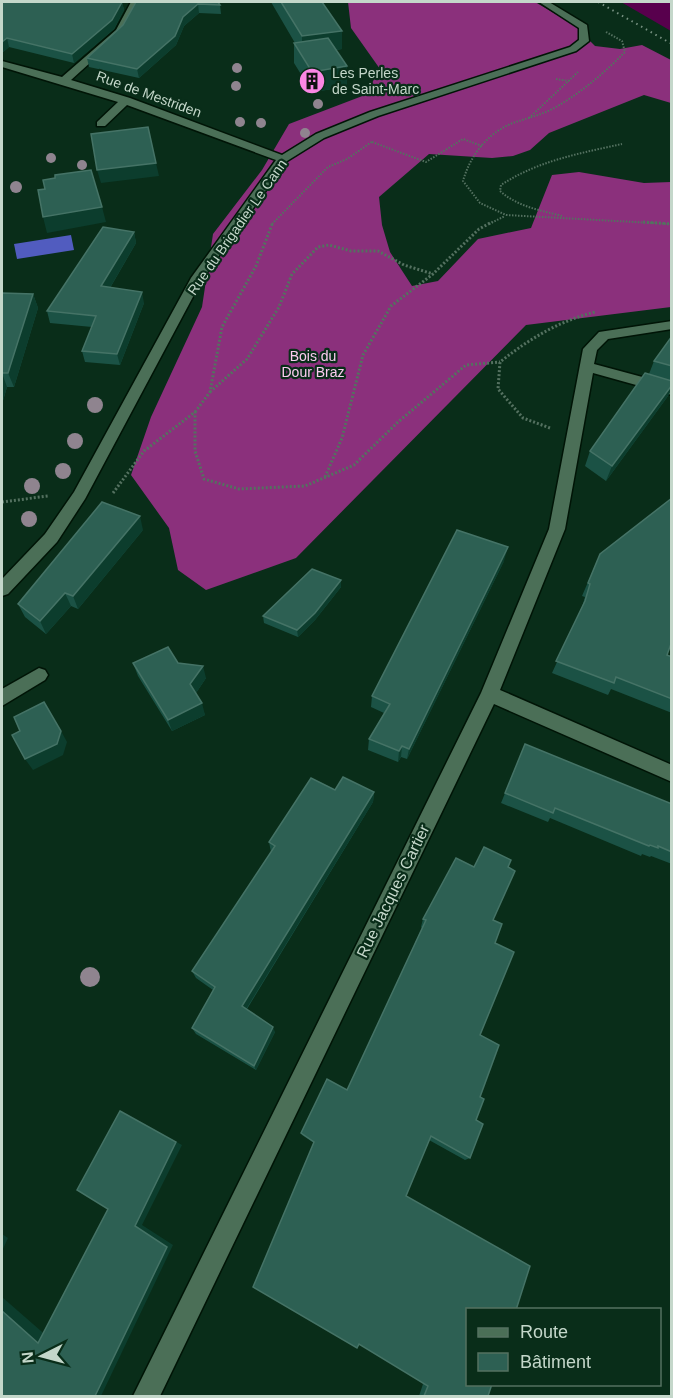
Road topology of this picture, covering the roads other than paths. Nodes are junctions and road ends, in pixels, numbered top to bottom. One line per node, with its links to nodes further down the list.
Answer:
1 (543, 2): 7 (street, Rue du Brigadier Le Cann)
2 (131, 4): 4 (street)
3 (2, 64): 4 (street, Rue de Mestriden)
4 (65, 80): 5 (street, Rue de Mestriden)
5 (126, 100): 6 (street); 7 (street, Rue de Mestriden)
6 (101, 124)
7 (283, 159): 11 (street, Rue du Brigadier Le Cann)
8 (672, 325): 9 (street, Rue Jacques Cartier)
9 (587, 367): 10 (street); 13 (street, Rue Jacques Cartier)
10 (672, 390)
11 (2, 590)
12 (39, 675): 14 (street)
13 (490, 694): 15 (street); 16 (street, Rue Jacques Cartier)
14 (2, 698)
15 (672, 774)
16 (146, 1396)

